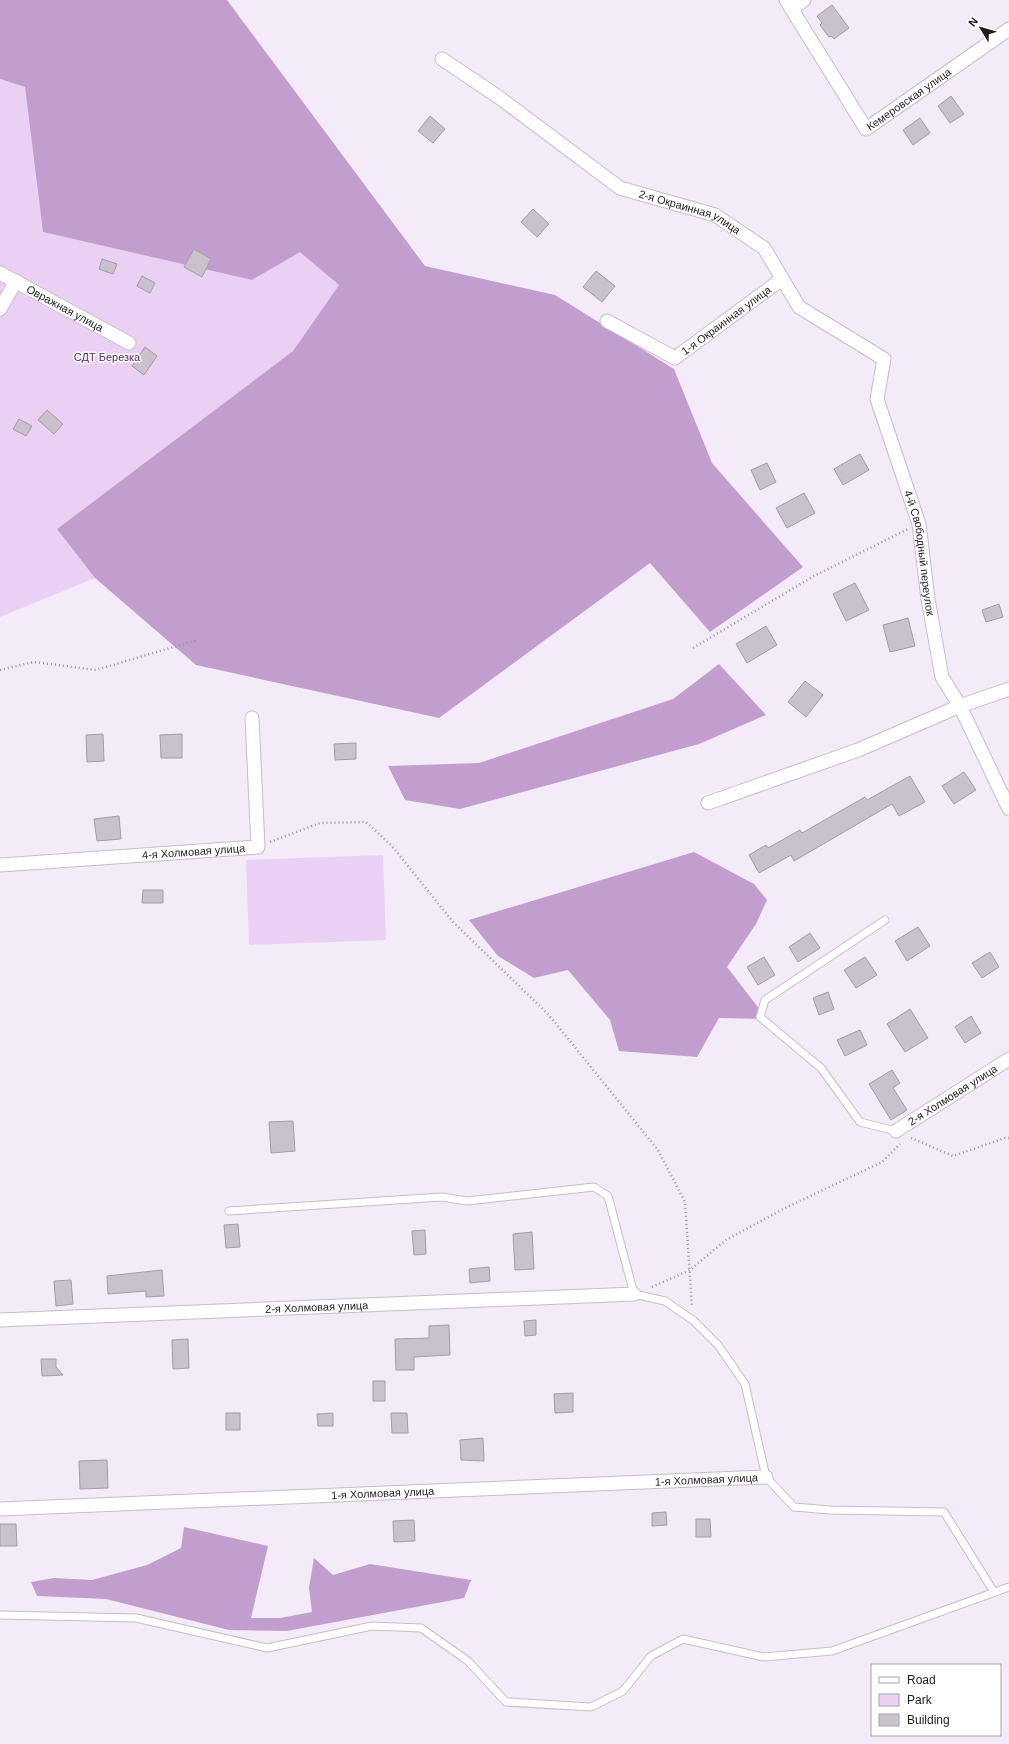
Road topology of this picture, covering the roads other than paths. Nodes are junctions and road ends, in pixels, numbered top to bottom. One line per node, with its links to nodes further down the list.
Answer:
1 (804, 0): 2 (street, Кемеровская улица)
2 (789, 4): 3 (street, Кемеровская улица)
3 (1009, 29)
4 (442, 59): 6 (street, 2-я Окраинная улица)
5 (0, 273): 7 (street, Овражная улица)
6 (782, 278): 9 (street, 1-я Окраинная улица); 11 (street, 2-я Окраинная улица)
7 (16, 281): 8 (street); 10 (street, Овражная улица)
8 (0, 308)
9 (607, 321)
10 (130, 343)
11 (877, 399): 13 (street, 4-й Свободный переулок)
12 (1009, 690): 13 (street)
13 (960, 706): 15 (street); 16 (street)
14 (252, 718): 17 (street, 4-я Холмовая улица)
15 (708, 803)
16 (1009, 809)
17 (0, 865)
18 (885, 920): 20 (lane)
19 (1009, 1059): 20 (street, 2-я Холмовая улица)
20 (902, 1134)
21 (229, 1211): 22 (lane)
22 (634, 1294): 23 (street, 2-я Холмовая улица); 24 (lane)
23 (0, 1320)
24 (766, 1477): 25 (street, 1-я Холмовая улица); 27 (lane)
25 (0, 1509)
26 (1009, 1587): 27 (lane)
27 (994, 1592): 28 (lane)
28 (0, 1615)

